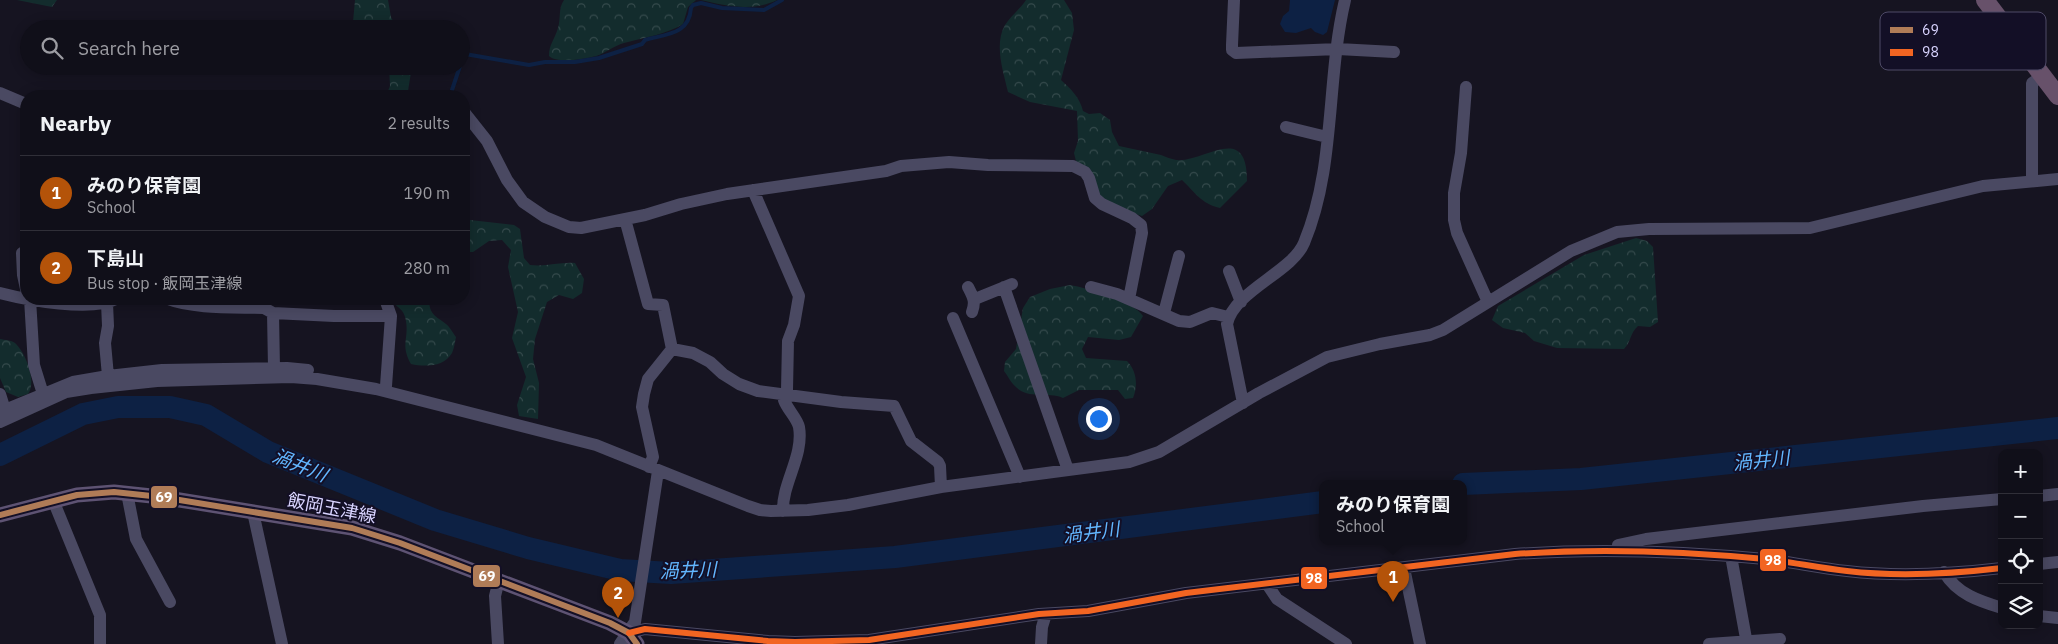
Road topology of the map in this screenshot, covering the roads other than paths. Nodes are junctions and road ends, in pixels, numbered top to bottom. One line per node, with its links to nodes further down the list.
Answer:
1 (1234, 0): 5 (street)
2 (1345, 0): 5 (street)
3 (1985, 0): 4 (highway)
4 (1994, 12)
5 (1338, 49): 6 (street); 15 (street)
6 (1394, 52)
7 (2039, 70): 8 (highway)
8 (2043, 75): 11 (highway); 17 (street)
9 (1466, 87): 29 (street)
10 (0, 93): 12 (street)
11 (2058, 96)
12 (20, 101)
13 (470, 120): 19 (street)
14 (1286, 127): 15 (street)
15 (1327, 138): 28 (street)
16 (2058, 179): 17 (street)
17 (2032, 181): 29 (street)
18 (752, 190): 19 (street); 27 (street); 46 (street)
19 (625, 219): 40 (street)
20 (1180, 256): 36 (street)
21 (1229, 272): 28 (street)
22 (968, 286): 26 (street)
23 (1091, 286): 27 (street)
24 (0, 294): 25 (street)
25 (20, 295)
26 (975, 299): 34 (street); 52 (street)
27 (1129, 299): 36 (street)
28 (1241, 302): 38 (street)
29 (1488, 302): 48 (street)
30 (30, 305): 45 (street)
31 (111, 305): 42 (street)
32 (215, 305): 35 (street)
33 (387, 305): 37 (street)
34 (972, 312)
35 (272, 313): 37 (street); 41 (street)
36 (1164, 313): 38 (street)
37 (390, 316): 43 (street)
38 (1228, 317): 48 (street)
39 (953, 318): 53 (street)
40 (672, 349): 46 (street); 51 (street)
41 (274, 368): 42 (street); 43 (street)
42 (108, 376): 45 (street)
43 (386, 386): 47 (street)
44 (0, 394): 49 (street)
45 (43, 394): 49 (street)
46 (785, 395): 54 (street); 60 (street)
47 (413, 399): 50 (street); 51 (street)
48 (1243, 403): 52 (street)
49 (3, 411)
50 (0, 422)
51 (653, 469): 60 (street); 77 (street)
52 (1068, 470): 53 (street)
53 (1020, 477): 54 (street)
54 (941, 487): 60 (street)
55 (127, 493): 59 (main road, 飯岡玉津線); 61 (main road, 飯岡玉津線); 72 (street)
56 (2058, 494): 57 (street)
57 (2043, 496)
58 (1998, 499): 63 (street)
59 (53, 500): 62 (main road, 飯岡玉津線); 80 (street)
60 (782, 511)
61 (252, 512): 70 (main road, 飯岡玉津線); 81 (street)
62 (0, 515)
63 (1596, 550): 64 (street); 67 (street)
64 (1731, 556): 69 (street); 79 (street)
65 (2058, 562): 66 (street)
66 (2043, 564)
67 (1404, 568): 71 (street); 85 (street)
68 (1998, 568): 69 (street)
69 (1944, 572): 73 (street)
70 (498, 580): 77 (main road, 飯岡玉津線); 82 (street)
71 (1268, 584): 74 (street); 84 (street)
72 (170, 602)
73 (1998, 607)
74 (1046, 614): 77 (street); 83 (street)
75 (2043, 616): 76 (street)
76 (2058, 618)
77 (630, 636)
78 (1780, 639): 79 (street)
79 (1747, 643): 86 (street)
80 (100, 644)
81 (282, 644)
82 (498, 644)
83 (1041, 644)
84 (1346, 644)
85 (1420, 644)
86 (1709, 644)

